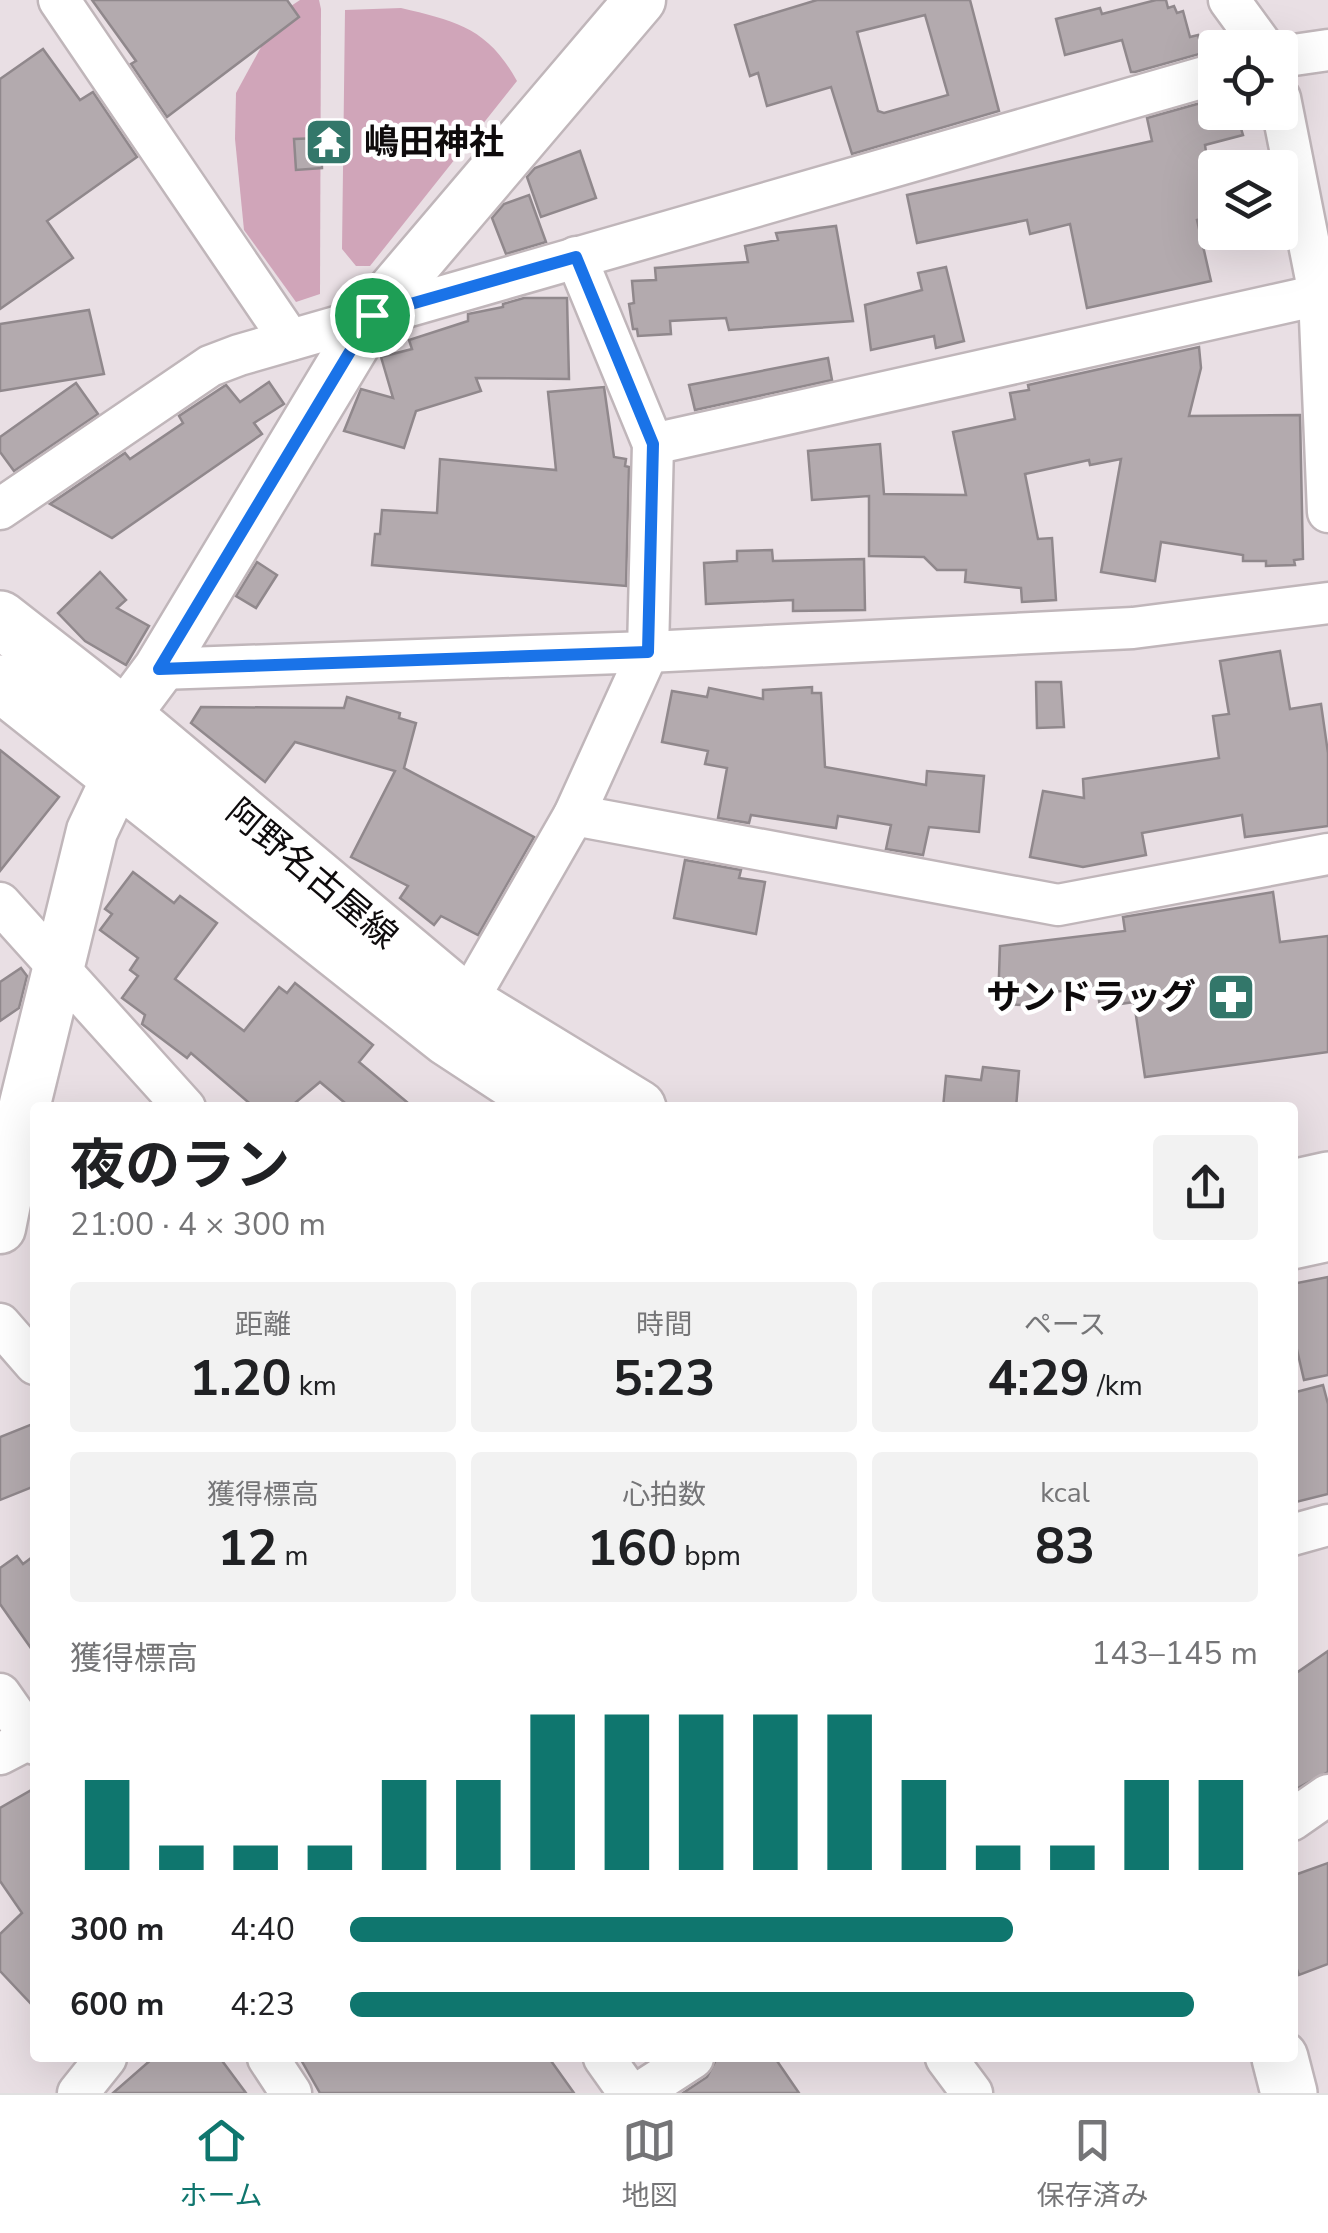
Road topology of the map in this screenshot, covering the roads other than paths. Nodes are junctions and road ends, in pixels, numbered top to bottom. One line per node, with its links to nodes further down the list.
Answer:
1 (58, 0): 12 (street)
2 (640, 0): 11 (street)
3 (1229, 0): 4 (street)
4 (1251, 30)
5 (1328, 50): 6 (street)
6 (1298, 54)
7 (1198, 79): 9 (street)
8 (1287, 130): 10 (street)
9 (576, 257): 11 (street); 13 (street)
10 (1323, 294): 13 (street); 15 (street)
11 (372, 315): 12 (street); 19 (street)
12 (290, 340): 14 (street)
13 (653, 444): 18 (street)
14 (0, 509)
15 (1328, 512)
16 (1328, 604): 18 (street)
17 (0, 619): 21 (main road, 阿野名古屋線)
18 (648, 652): 19 (street); 23 (street)
19 (159, 669): 21 (street)
20 (0, 683): 22 (main road, 阿野名古屋線)
21 (124, 716): 22 (street); 27 (main road, 阿野名古屋線)
22 (118, 776): 26 (street); 29 (main road, 阿野名古屋線)
23 (574, 815): 24 (street); 27 (street)
24 (1328, 854)
25 (0, 903): 26 (street)
26 (58, 967): 28 (street); 33 (street)
27 (466, 1003): 30 (main road, 阿野名古屋線)
28 (180, 1102)
29 (546, 1102)
30 (628, 1102)
31 (1328, 1180): 32 (main road)
32 (1298, 1187)
33 (0, 1228)
34 (1328, 1233): 35 (main road)
35 (1298, 1240)
36 (0, 1324): 37 (street)
37 (30, 1358)
38 (1328, 1525): 39 (street)
39 (1298, 1532)
40 (0, 1694): 41 (street)
41 (22, 1745)
42 (1328, 1796): 43 (street)
43 (1298, 1816)
44 (103, 2062): 50 (street)
45 (271, 2062): 51 (street)
46 (607, 2062): 52 (street)
47 (687, 2062): 53 (street)
48 (949, 2062): 54 (street)
49 (1281, 2062): 55 (main road)
50 (78, 2093)
51 (291, 2093)
52 (629, 2093)
53 (640, 2093)
54 (972, 2093)
55 (1288, 2093)

